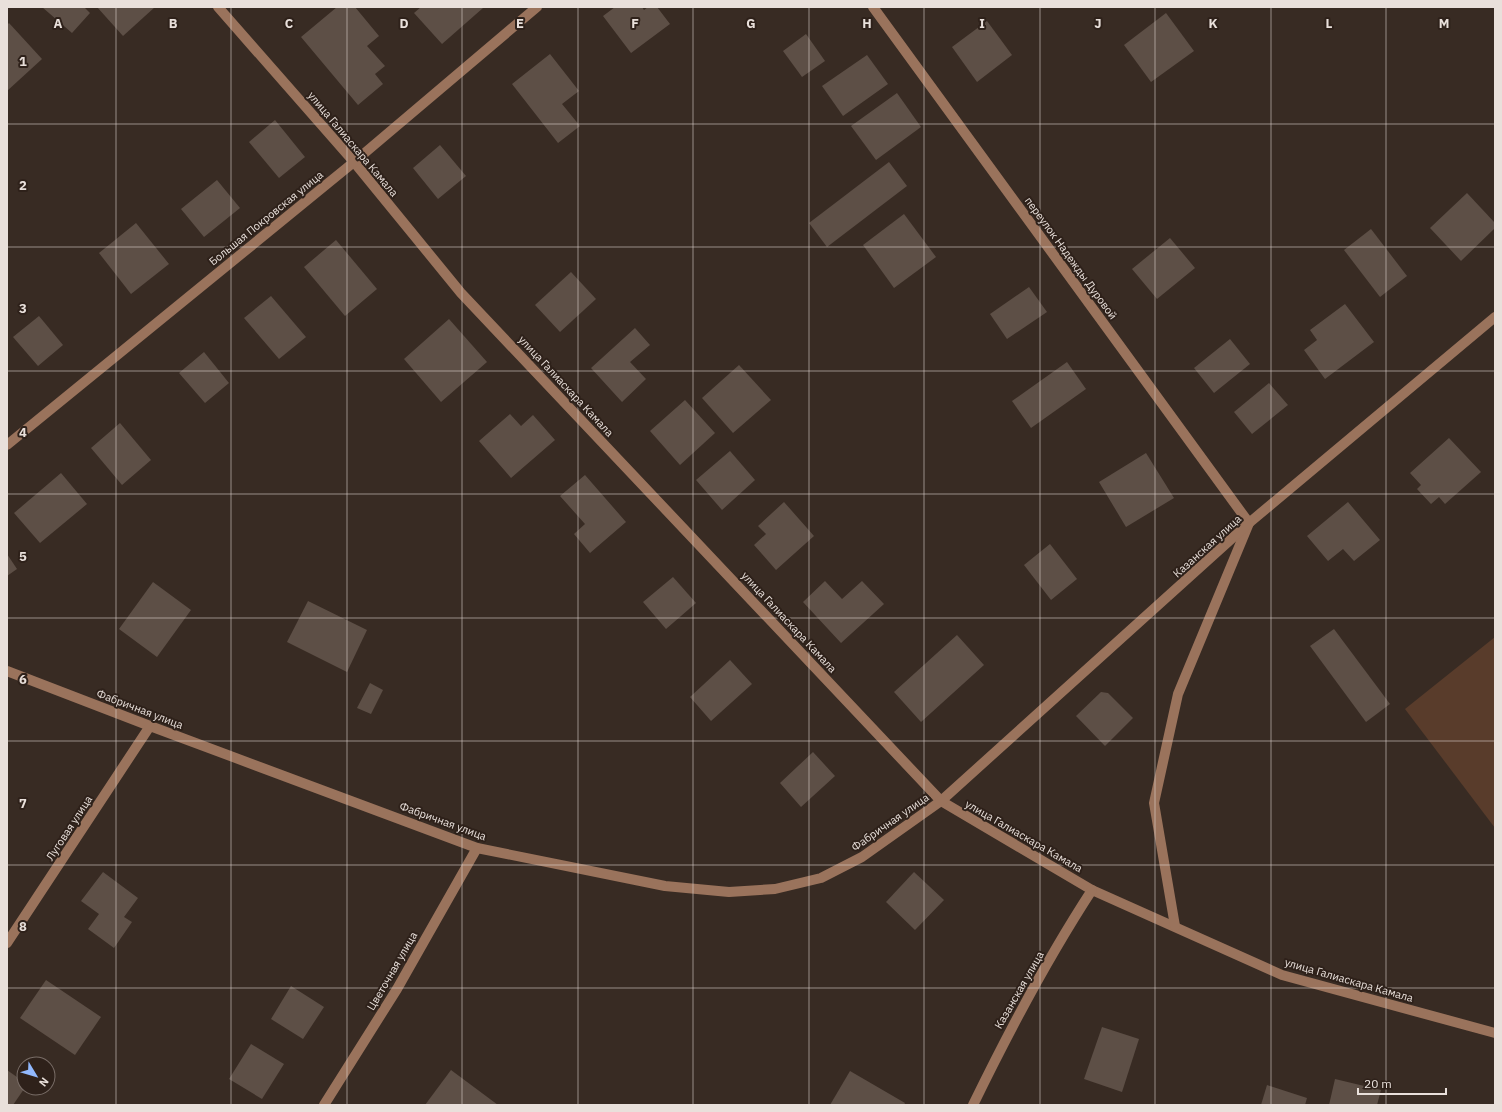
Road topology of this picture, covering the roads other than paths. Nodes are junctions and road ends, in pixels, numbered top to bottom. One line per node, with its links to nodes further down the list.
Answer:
1 (218, 7): 4 (street, улица Галиаскара Камала)
2 (537, 7): 4 (street, Большая Покровская улица)
3 (873, 7): 7 (street, переулок Надежды Дуровой)
4 (354, 162): 6 (street, Большая Покровская улица); 10 (street, улица Галиаскара Камала)
5 (1495, 317): 7 (street, Казанская улица)
6 (7, 445)
7 (1250, 523): 10 (street, Казанская улица); 13 (street)
8 (7, 671): 9 (street, Фабричная улица)
9 (150, 726): 11 (street, Фабричная улица); 14 (street, Луговая улица)
10 (941, 801): 11 (street, Фабричная улица); 12 (street, улица Галиаскара Камала)
11 (477, 848): 16 (street, Цветочная улица)
12 (1092, 890): 13 (street, улица Галиаскара Камала); 17 (street, Казанская улица)
13 (1175, 926): 15 (street, улица Галиаскара Камала)
14 (7, 943)
15 (1495, 1033)
16 (324, 1105)
17 (973, 1105)

